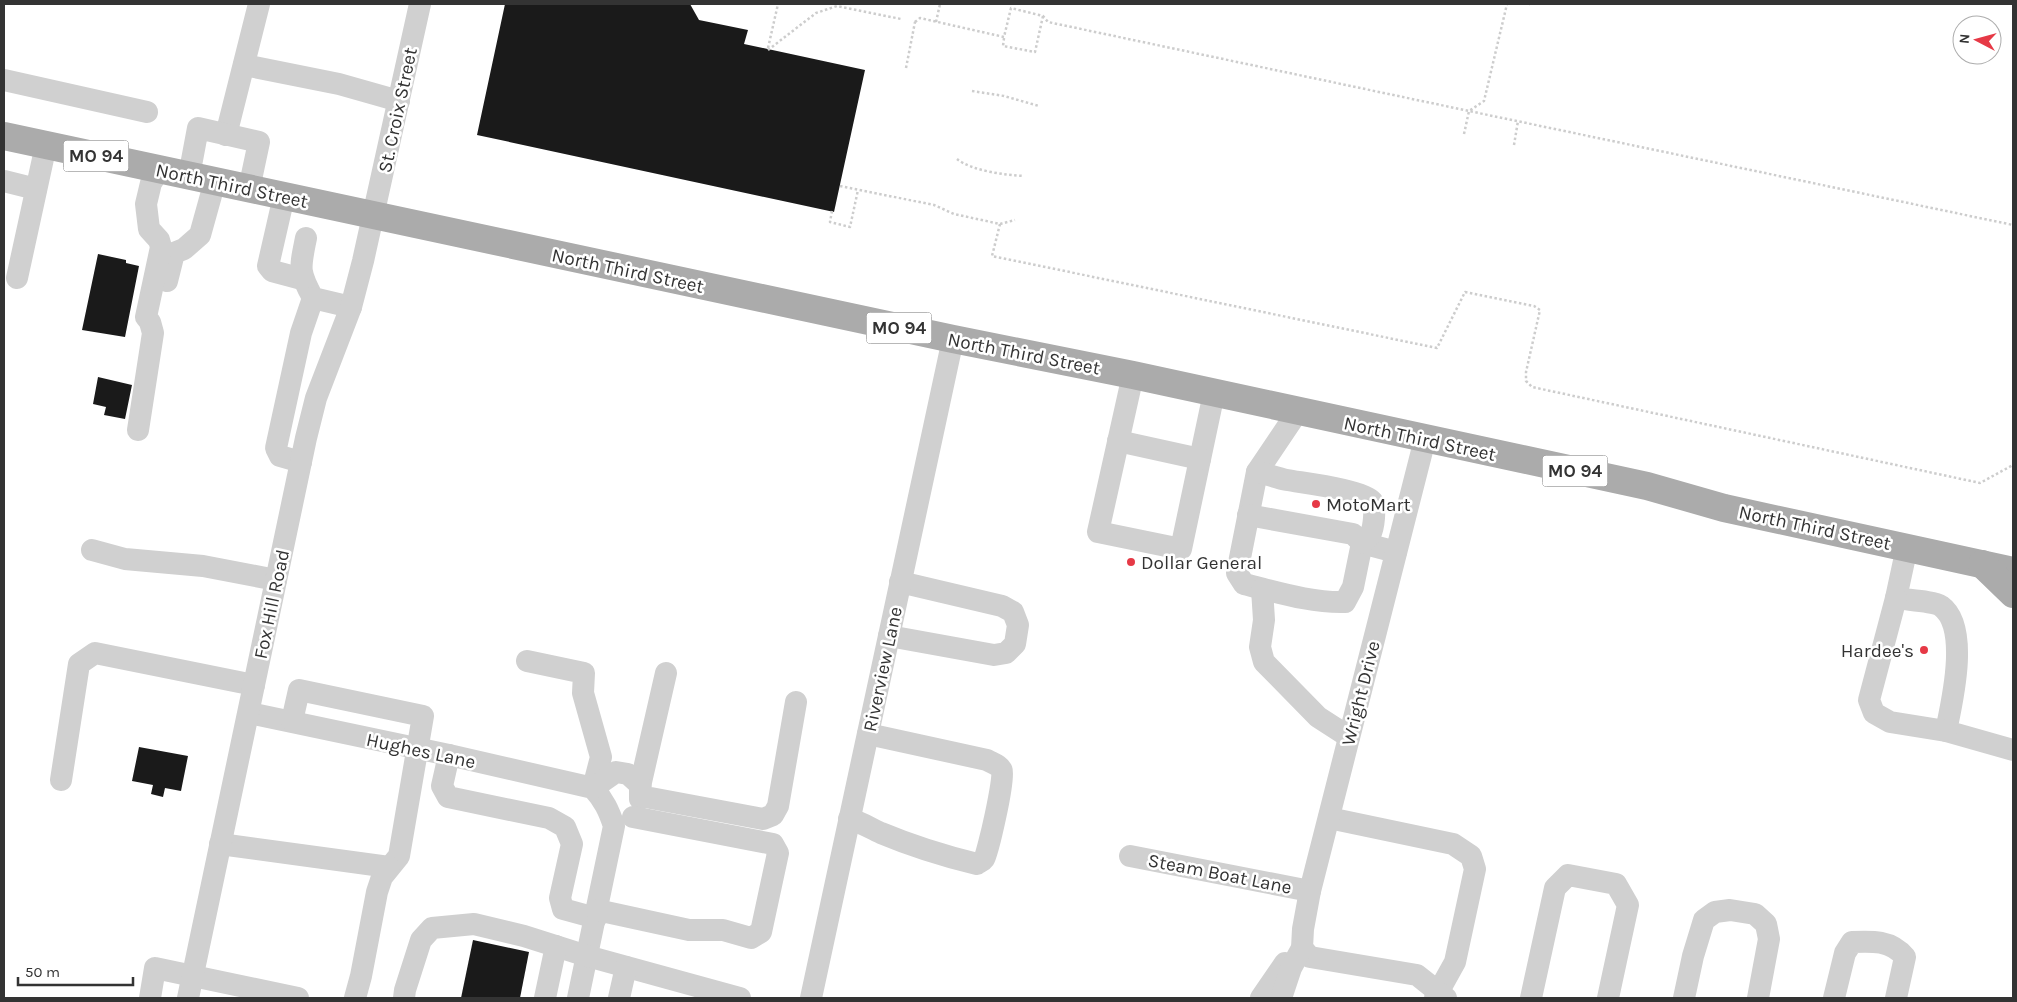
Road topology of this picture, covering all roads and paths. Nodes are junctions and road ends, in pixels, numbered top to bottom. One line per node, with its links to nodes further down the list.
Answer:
1 (259, 4): 12 (street)
2 (420, 4): 16 (street, St. Croix Street)
3 (778, 4): 7 (path)
4 (830, 4): 7 (path)
5 (940, 4): 10 (path)
6 (1507, 4): 18 (path)
7 (836, 6): 9 (path)
8 (1043, 16): 11 (path); 11 (path); 18 (path)
9 (901, 19)
10 (936, 22): 11 (path); 13 (path)
11 (1004, 37)
12 (244, 65): 16 (street); 22 (street)
13 (906, 68)
14 (4, 80): 19 (street)
15 (972, 91): 17 (path)
16 (399, 101): 38 (street, St. Croix Street)
17 (1039, 106)
18 (1469, 111): 20 (path); 21 (path)
19 (147, 112)
20 (1518, 121): 25 (path); 41 (path)
21 (1464, 134)
22 (226, 135): 28 (street); 34 (street)
23 (4, 136): 24 (main road, North Third Street / MO 94)
24 (46, 145): 27 (main road, North Third Street / MO 94); 33 (street)
25 (1514, 145)
26 (957, 159): 29 (path)
27 (160, 169): 28 (main road, North Third Street / MO 94); 43 (street)
28 (189, 176): 31 (main road, North Third Street / MO 94)
29 (1024, 176)
30 (4, 181): 33 (street)
31 (215, 181): 34 (main road, North Third Street / MO 94); 43 (street)
32 (840, 186): 35 (path)
33 (36, 189): 44 (street)
34 (249, 189): 36 (main road, North Third Street / MO 94)
35 (858, 190): 37 (path); 40 (path)
36 (284, 196): 38 (main road, North Third Street / MO 94); 45 (street)
37 (832, 211)
38 (374, 216): 47 (street, Fox Hill Road); 48 (main road, North Third Street / MO 94)
39 (1015, 220): 40 (path)
40 (1000, 224): 57 (path)
41 (2013, 225)
42 (306, 238): 45 (street)
43 (167, 250): 52 (street)
44 (17, 278)
45 (302, 279): 46 (street)
46 (310, 306): 47 (street); 56 (street)
47 (351, 306): 56 (street, Fox Hill Road)
48 (953, 339): 49 (main road, North Third Street / MO 94); 67 (street, Riverview Lane)
49 (1133, 375): 50 (main road, North Third Street / MO 94); 54 (street)
50 (1214, 393): 51 (main road, North Third Street / MO 94); 55 (street)
51 (1298, 411): 53 (main road, North Third Street / MO 94); 58 (street)
52 (138, 430)
53 (1425, 439): 61 (main road, North Third Street / MO 94); 63 (street, Wright Drive)
54 (1118, 441): 55 (street); 55 (street)
55 (1200, 459)
56 (301, 462): 66 (street, Fox Hill Road)
57 (2013, 465)
58 (1257, 472): 59 (street); 60 (street)
59 (1248, 515): 60 (street); 68 (street)
60 (1362, 544): 63 (street); 68 (street)
61 (1907, 547): 64 (main road, North Third Street / MO 94); 70 (street)
62 (92, 550): 66 (street)
63 (1396, 552): 80 (street, Wright Drive)
64 (1982, 564): 65 (main road, North Third Street / MO 94); 69 (main road)
65 (2013, 571)
66 (276, 580): 74 (street, Fox Hill Road)
67 (900, 582): 71 (street, Riverview Lane); 71 (street)
68 (1262, 588): 80 (street)
69 (2013, 594)
70 (1896, 598): 78 (street); 78 (street)
71 (889, 636): 79 (street, Riverview Lane)
72 (527, 661): 85 (street)
73 (666, 673): 86 (street)
74 (254, 685): 76 (street, Fox Hill Road); 84 (street)
75 (796, 702): 86 (street)
76 (248, 713): 77 (street, Hughes Lane); 90 (street, Fox Hill Road)
77 (292, 722): 81 (street, Hughes Lane); 81 (street)
78 (1946, 731): 82 (street)
79 (868, 734): 88 (street, Riverview Lane); 88 (street)
80 (1349, 737): 87 (street, Wright Drive)
81 (418, 749): 83 (street, Hughes Lane); 92 (street)
82 (2013, 750)
83 (449, 755): 85 (street, Hughes Lane); 94 (street)
84 (61, 780)
85 (594, 788): 86 (street); 89 (street)
86 (636, 806): 89 (street); 94 (street)
87 (1329, 818): 93 (street, Wright Drive); 101 (street)
88 (849, 819): 111 (street, Riverview Lane)
89 (613, 832): 94 (street)
90 (220, 844): 92 (street); 99 (street, Fox Hill Road)
91 (1130, 856): 93 (street, Steam Boat Lane)
92 (389, 867): 105 (street)
93 (1310, 891): 95 (street, Wright Drive)
94 (596, 914): 97 (street)
95 (1302, 944): 101 (street); 112 (street); 113 (street)
96 (556, 946): 97 (street); 106 (street); 107 (street)
97 (587, 956): 98 (street); 108 (street)
98 (626, 967): 109 (street); 110 (street)
99 (192, 976): 100 (street); 102 (street); 103 (street, Fox Hill Road)
100 (250, 993): 104 (street)
101 (1439, 996)
102 (150, 998)
103 (188, 998)
104 (298, 998)
105 (355, 998)
106 (404, 998)
107 (544, 998)
108 (578, 998)
109 (620, 998)
110 (740, 998)
111 (811, 998)
112 (1261, 998)
113 (1281, 998)
114 (1531, 998): 115 (street)
115 (1608, 998)
116 (1684, 998): 117 (street)
117 (1758, 998)
118 (1834, 998): 119 (street)
119 (1896, 998)

